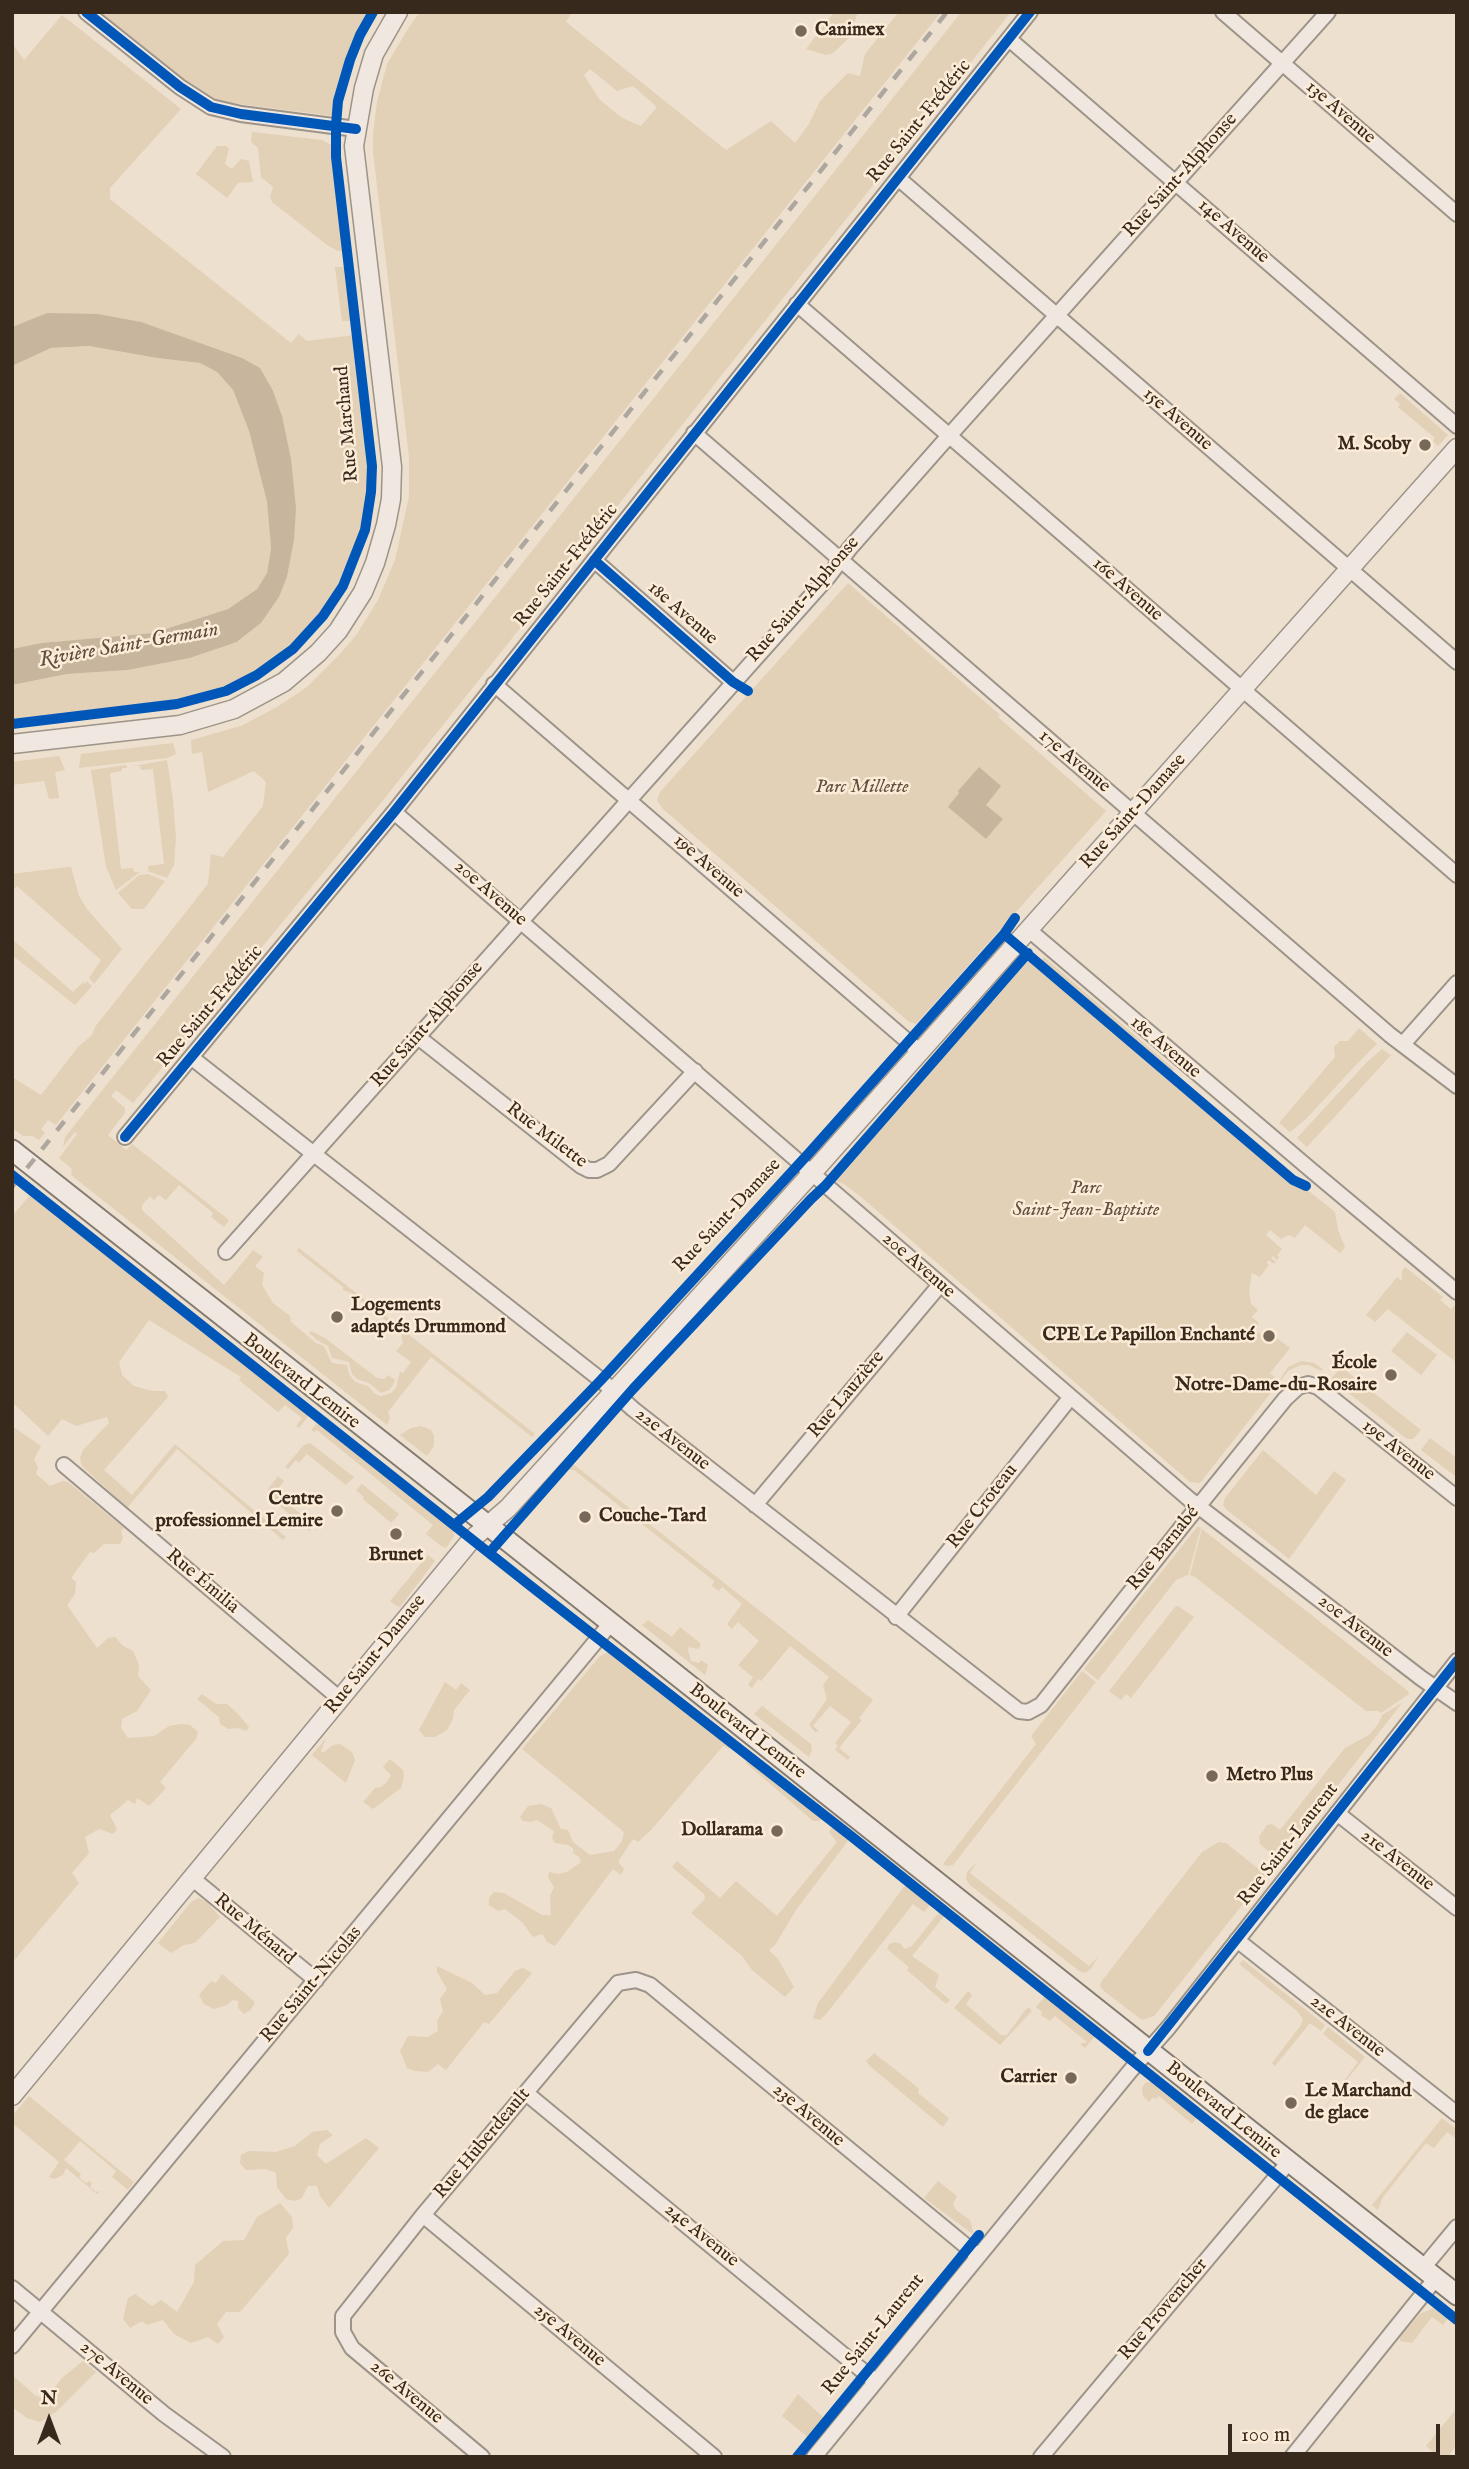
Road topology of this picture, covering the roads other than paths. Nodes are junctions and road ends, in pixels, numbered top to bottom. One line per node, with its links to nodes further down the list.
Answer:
1 (86, 12): 8 (street)
2 (398, 12): 8 (street, Rue Marchand)
3 (1030, 12): 6 (street, Rue Saint-Frédéric)
4 (1223, 12): 7 (street, 13e Avenue)
5 (1328, 12): 7 (street, Rue Saint-Alphonse)
6 (1009, 40): 9 (street, Rue Saint-Frédéric); 10 (street, 14e Avenue)
7 (1282, 63): 10 (street, Rue Saint-Alphonse); 11 (street, 13e Avenue)
8 (356, 129): 25 (street, Rue Marchand)
9 (898, 178): 12 (street, Rue Saint-Frédéric); 13 (street, 15e Avenue)
10 (1175, 182): 13 (street, Rue Saint-Alphonse); 14 (street, 14e Avenue)
11 (1457, 214)
12 (797, 304): 15 (street, Rue Saint-Frédéric); 16 (street, 16e Avenue)
13 (1056, 315): 16 (street, Rue Saint-Alphonse); 20 (street, 15e Avenue)
14 (1457, 426)
15 (694, 433): 18 (street, 17e Avenue); 19 (street, Rue Saint-Frédéric)
16 (949, 436): 18 (street, Rue Saint-Alphonse); 24 (street, 16e Avenue)
17 (1457, 448): 20 (street, Rue Saint-Damase)
18 (840, 559): 22 (street, Rue Saint-Alphonse); 28 (street, 17e Avenue)
19 (594, 560): 22 (street, 18e Avenue); 23 (street, Rue Saint-Frédéric)
20 (1349, 569): 21 (street, 15e Avenue); 24 (street, Rue Saint-Damase)
21 (1457, 662)
22 (733, 682): 26 (street, Rue Saint-Alphonse)
23 (494, 684): 26 (street, 19e Avenue); 27 (street, Rue Saint-Frédéric)
24 (1243, 690): 28 (street, Rue Saint-Damase); 29 (street, 16e Avenue)
25 (12, 744)
26 (629, 799): 30 (street, Rue Saint-Alphonse); 35 (street, 19e Avenue)
27 (394, 812): 30 (street, 20e Avenue); 36 (street, Rue Saint-Frédéric)
28 (1133, 813): 31 (street, Rue Saint-Damase); 34 (street, 17e Avenue)
29 (1457, 875)
30 (520, 920): 33 (street, Rue Saint-Alphonse); 37 (street, 20e Avenue)
31 (1029, 930): 35 (street, Rue Saint-Damase); 45 (street, 18e Avenue)
32 (1457, 983): 34 (street)
33 (418, 1037): 37 (street, Rue Milette); 41 (street, Rue Saint-Alphonse)
34 (1403, 1044): 38 (street, 17e Avenue)
35 (920, 1052): 42 (street, Rue Saint-Damase)
36 (192, 1058): 39 (street, Rue Saint-Frédéric); 41 (street, 22e Avenue)
37 (695, 1071): 42 (street, 20e Avenue)
38 (1457, 1086)
39 (125, 1137)
40 (12, 1150): 53 (main road, Boulevard Lemire)
41 (313, 1154): 43 (street, Rue Saint-Alphonse); 47 (street, 22e Avenue)
42 (811, 1173): 44 (street, 20e Avenue); 47 (street, Rue Saint-Damase)
43 (226, 1252)
44 (939, 1286): 48 (street, 20e Avenue); 51 (street, Rue Lauzière)
45 (1457, 1292)
46 (1303, 1385): 50 (street, 19e Avenue); 52 (street, Rue Barnabé)
47 (612, 1391): 51 (street, 22e Avenue); 53 (street, Rue Saint-Damase)
48 (1070, 1398): 52 (street, 20e Avenue); 54 (street, Rue Croteau)
49 (64, 1465): 58 (street, Rue Émilia)
50 (1457, 1498)
51 (755, 1505): 54 (street, 22e Avenue)
52 (1199, 1507): 57 (street, 20e Avenue); 60 (street, Rue Barnabé)
53 (488, 1525): 55 (main road, Boulevard Lemire); 58 (street, Rue Saint-Damase)
54 (896, 1617): 60 (street, 22e Avenue)
55 (611, 1623): 65 (street, Rue Saint-Nicolas); 67 (main road, Boulevard Lemire)
56 (1457, 1661): 57 (street, Rue Saint-Laurent)
57 (1436, 1688): 59 (street, 20e Avenue); 61 (street, Rue Saint-Laurent)
58 (340, 1699): 62 (street, Rue Saint-Damase)
59 (1457, 1703)
60 (1026, 1712)
61 (1337, 1813): 63 (street, 21e Avenue); 64 (street, Rue Saint-Laurent)
62 (193, 1879): 65 (street, Rue Ménard); 69 (street, Rue Saint-Damase)
63 (1457, 1908)
64 (1237, 1940): 67 (street, Rue Saint-Laurent); 70 (street, 22e Avenue)
65 (316, 1980): 78 (street, Rue Saint-Nicolas)
66 (636, 1980): 68 (street, Rue Huberdeault); 74 (street, 23e Avenue)
67 (1148, 2051): 71 (main road, Boulevard Lemire); 74 (street, Rue Saint-Laurent)
68 (526, 2093): 72 (street, Rue Huberdeault); 81 (street, 24e Avenue)
69 (12, 2096)
70 (1457, 2114)
71 (1289, 2163): 75 (main road, Boulevard Lemire); 86 (street, Rue Provencher)
72 (424, 2215): 79 (street, Rue Huberdeault); 84 (street, 25e Avenue)
73 (1457, 2227): 75 (street)
74 (978, 2256): 81 (street, Rue Saint-Laurent)
75 (1430, 2273): 77 (main road, Boulevard Lemire); 87 (street)
76 (12, 2288): 78 (street, 27e Avenue)
77 (1457, 2295)
78 (41, 2311): 80 (street, Rue Saint-Nicolas); 82 (street, 27e Avenue)
79 (341, 2322): 83 (street, 26e Avenue)
80 (12, 2346)
81 (875, 2381): 85 (street, Rue Saint-Laurent)
82 (223, 2457)
83 (482, 2457)
84 (714, 2457)
85 (814, 2457)
86 (1041, 2457)
87 (1292, 2457)

